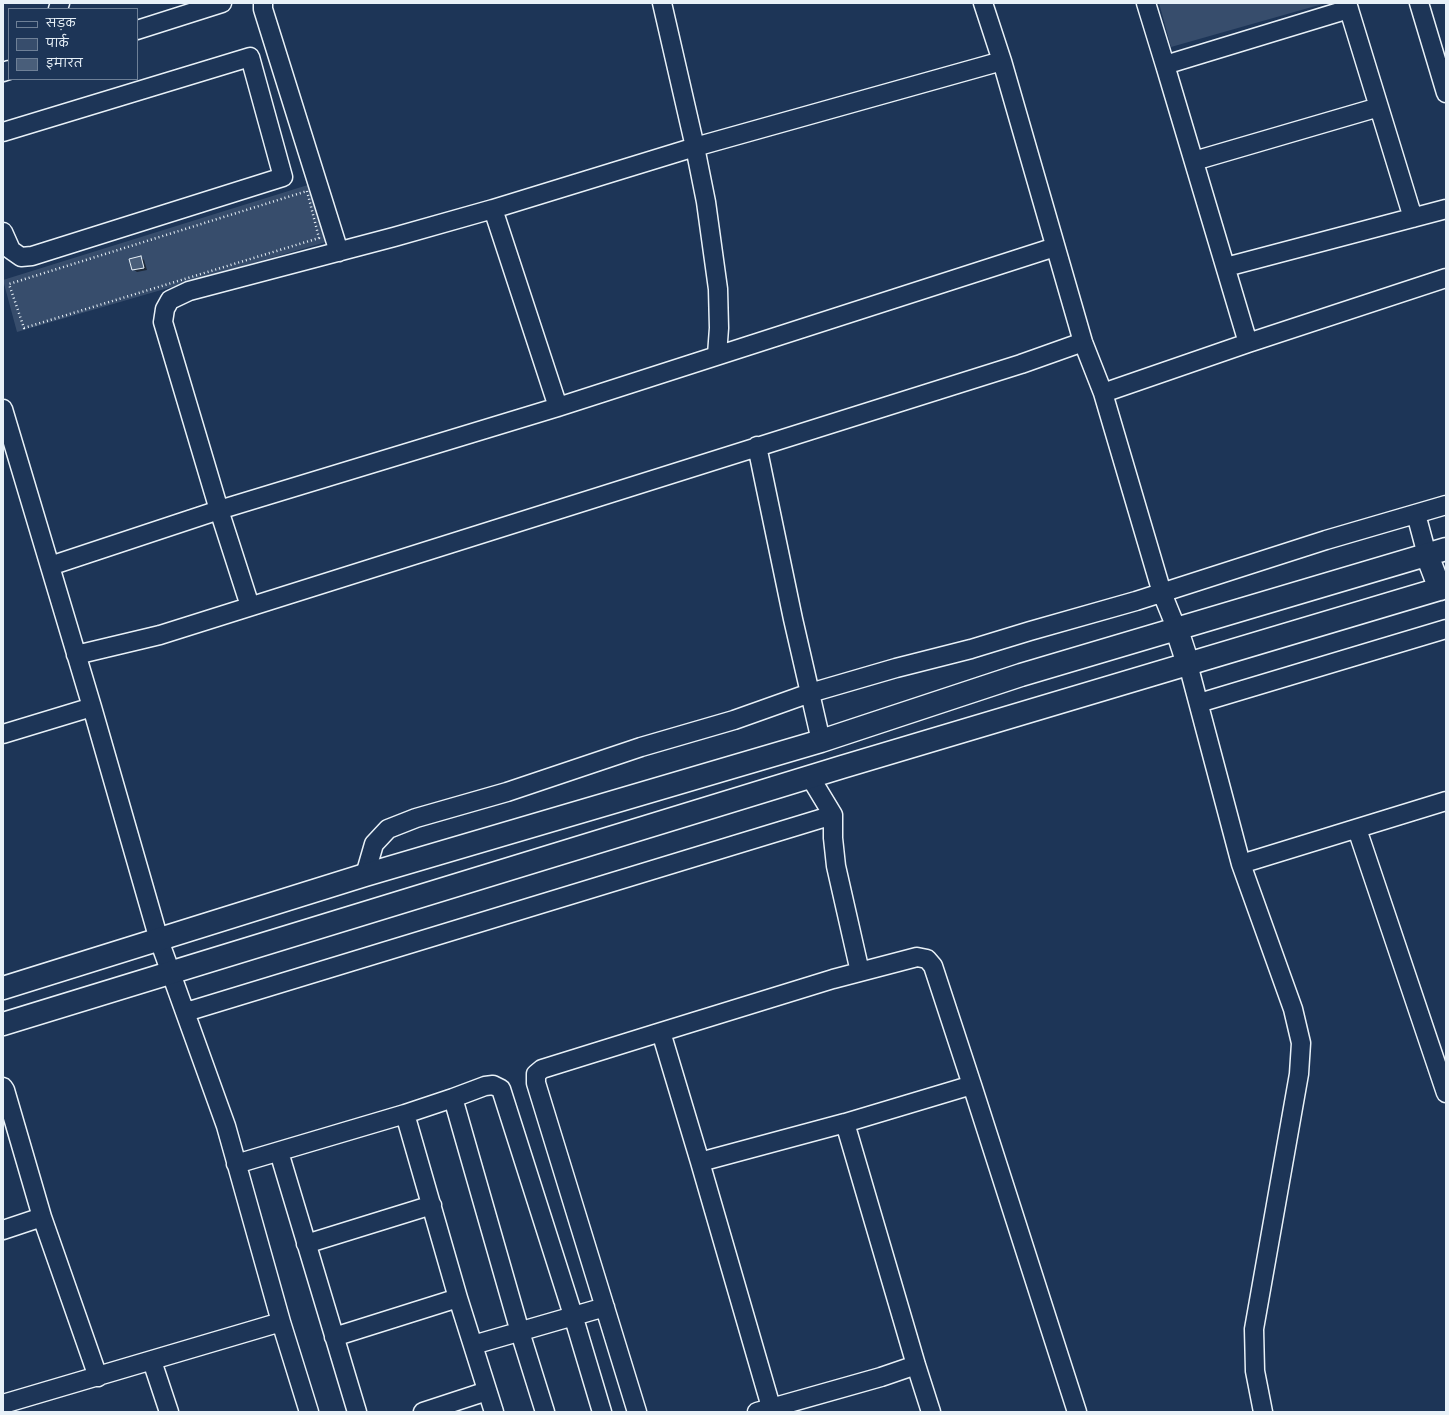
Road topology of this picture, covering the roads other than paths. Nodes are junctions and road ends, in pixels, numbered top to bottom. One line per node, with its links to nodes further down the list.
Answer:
1 (222, 3): 8 (street)
2 (263, 3): 21 (street)
3 (662, 3): 14 (street)
4 (983, 3): 9 (street)
5 (1146, 3): 10 (street)
6 (1418, 3): 11 (street)
7 (1348, 6): 10 (street); 12 (street)
8 (138, 30)
9 (1002, 62): 14 (street); 20 (street)
10 (1165, 65): 15 (street)
11 (1446, 92)
12 (1379, 107): 15 (street); 18 (street)
13 (3, 132): 19 (street)
14 (695, 147): 16 (street); 26 (street)
15 (1194, 161): 22 (street)
16 (493, 209): 21 (street); 28 (street)
17 (1446, 209): 18 (street)
18 (1413, 218): 22 (street)
19 (3, 231)
20 (1055, 247): 24 (street); 26 (street)
21 (339, 252): 32 (street)
22 (1226, 267): 25 (street)
23 (1446, 278): 25 (street)
24 (1083, 342): 27 (street); 30 (street)
25 (1248, 342): 27 (street)
26 (717, 356): 28 (street)
27 (1103, 393): 37 (street)
28 (558, 407): 32 (street)
29 (3, 409): 35 (street)
30 (758, 446): 38 (street); 43 (street)
31 (1446, 505): 33 (street)
32 (219, 510): 35 (street); 38 (street)
33 (1416, 514): 34 (street); 37 (street)
34 (1436, 552): 36 (main road); 40 (main road)
35 (50, 566): 41 (street)
36 (1443, 588): 42 (main road)
37 (1162, 592): 40 (street); 43 (street)
38 (250, 606): 41 (street)
39 (1446, 629): 44 (street)
40 (1177, 630): 42 (main road); 47 (main road)
41 (76, 655): 45 (street)
42 (1188, 664): 44 (street); 48 (main road)
43 (810, 693): 47 (street); 53 (street)
44 (1198, 703): 52 (street)
45 (92, 707): 46 (street); 54 (street)
46 (3, 734)
47 (821, 741): 53 (main road)
48 (810, 777): 50 (street); 56 (main road)
49 (1446, 801): 51 (street)
50 (833, 814): 55 (street); 58 (street)
51 (1356, 829): 52 (street); 63 (street)
52 (1241, 864): 97 (street)
53 (365, 875): 54 (main road)
54 (159, 940): 56 (street); 57 (main road)
55 (860, 972): 60 (street); 61 (street)
56 (170, 973): 58 (street); 59 (main road)
57 (3, 988)
58 (186, 1012): 69 (street)
59 (3, 1024)
60 (661, 1032): 68 (street); 75 (street)
61 (972, 1085): 66 (street); 96 (street)
62 (3, 1087): 71 (street)
63 (1446, 1093)
64 (453, 1098): 65 (street); 76 (street); 78 (street)
65 (405, 1114): 67 (street); 70 (street)
66 (845, 1123): 68 (street); 82 (street)
67 (279, 1152): 69 (street); 73 (street)
68 (700, 1162): 86 (street)
69 (236, 1164): 77 (street)
70 (432, 1205): 73 (street); 74 (street)
71 (42, 1217): 72 (street); 83 (street)
72 (3, 1230)
73 (306, 1244): 79 (street)
74 (458, 1298): 79 (street); 80 (street)
75 (605, 1307): 76 (street); 94 (street)
76 (573, 1315): 78 (street); 93 (street)
77 (281, 1322): 81 (street); 88 (street)
78 (520, 1332): 80 (street); 92 (street)
79 (334, 1337): 89 (street)
80 (473, 1345): 84 (street)
81 (152, 1360): 83 (street); 87 (street)
82 (916, 1365): 86 (street); 95 (street)
83 (98, 1377): 85 (street)
84 (487, 1391): 90 (street); 91 (street)
85 (3, 1404)
86 (764, 1410)
87 (169, 1412)
88 (309, 1412)
89 (357, 1412)
90 (423, 1412)
91 (494, 1412)
92 (545, 1412)
93 (602, 1412)
94 (637, 1412)
95 (931, 1412)
96 (1077, 1412)
97 (1263, 1412)

